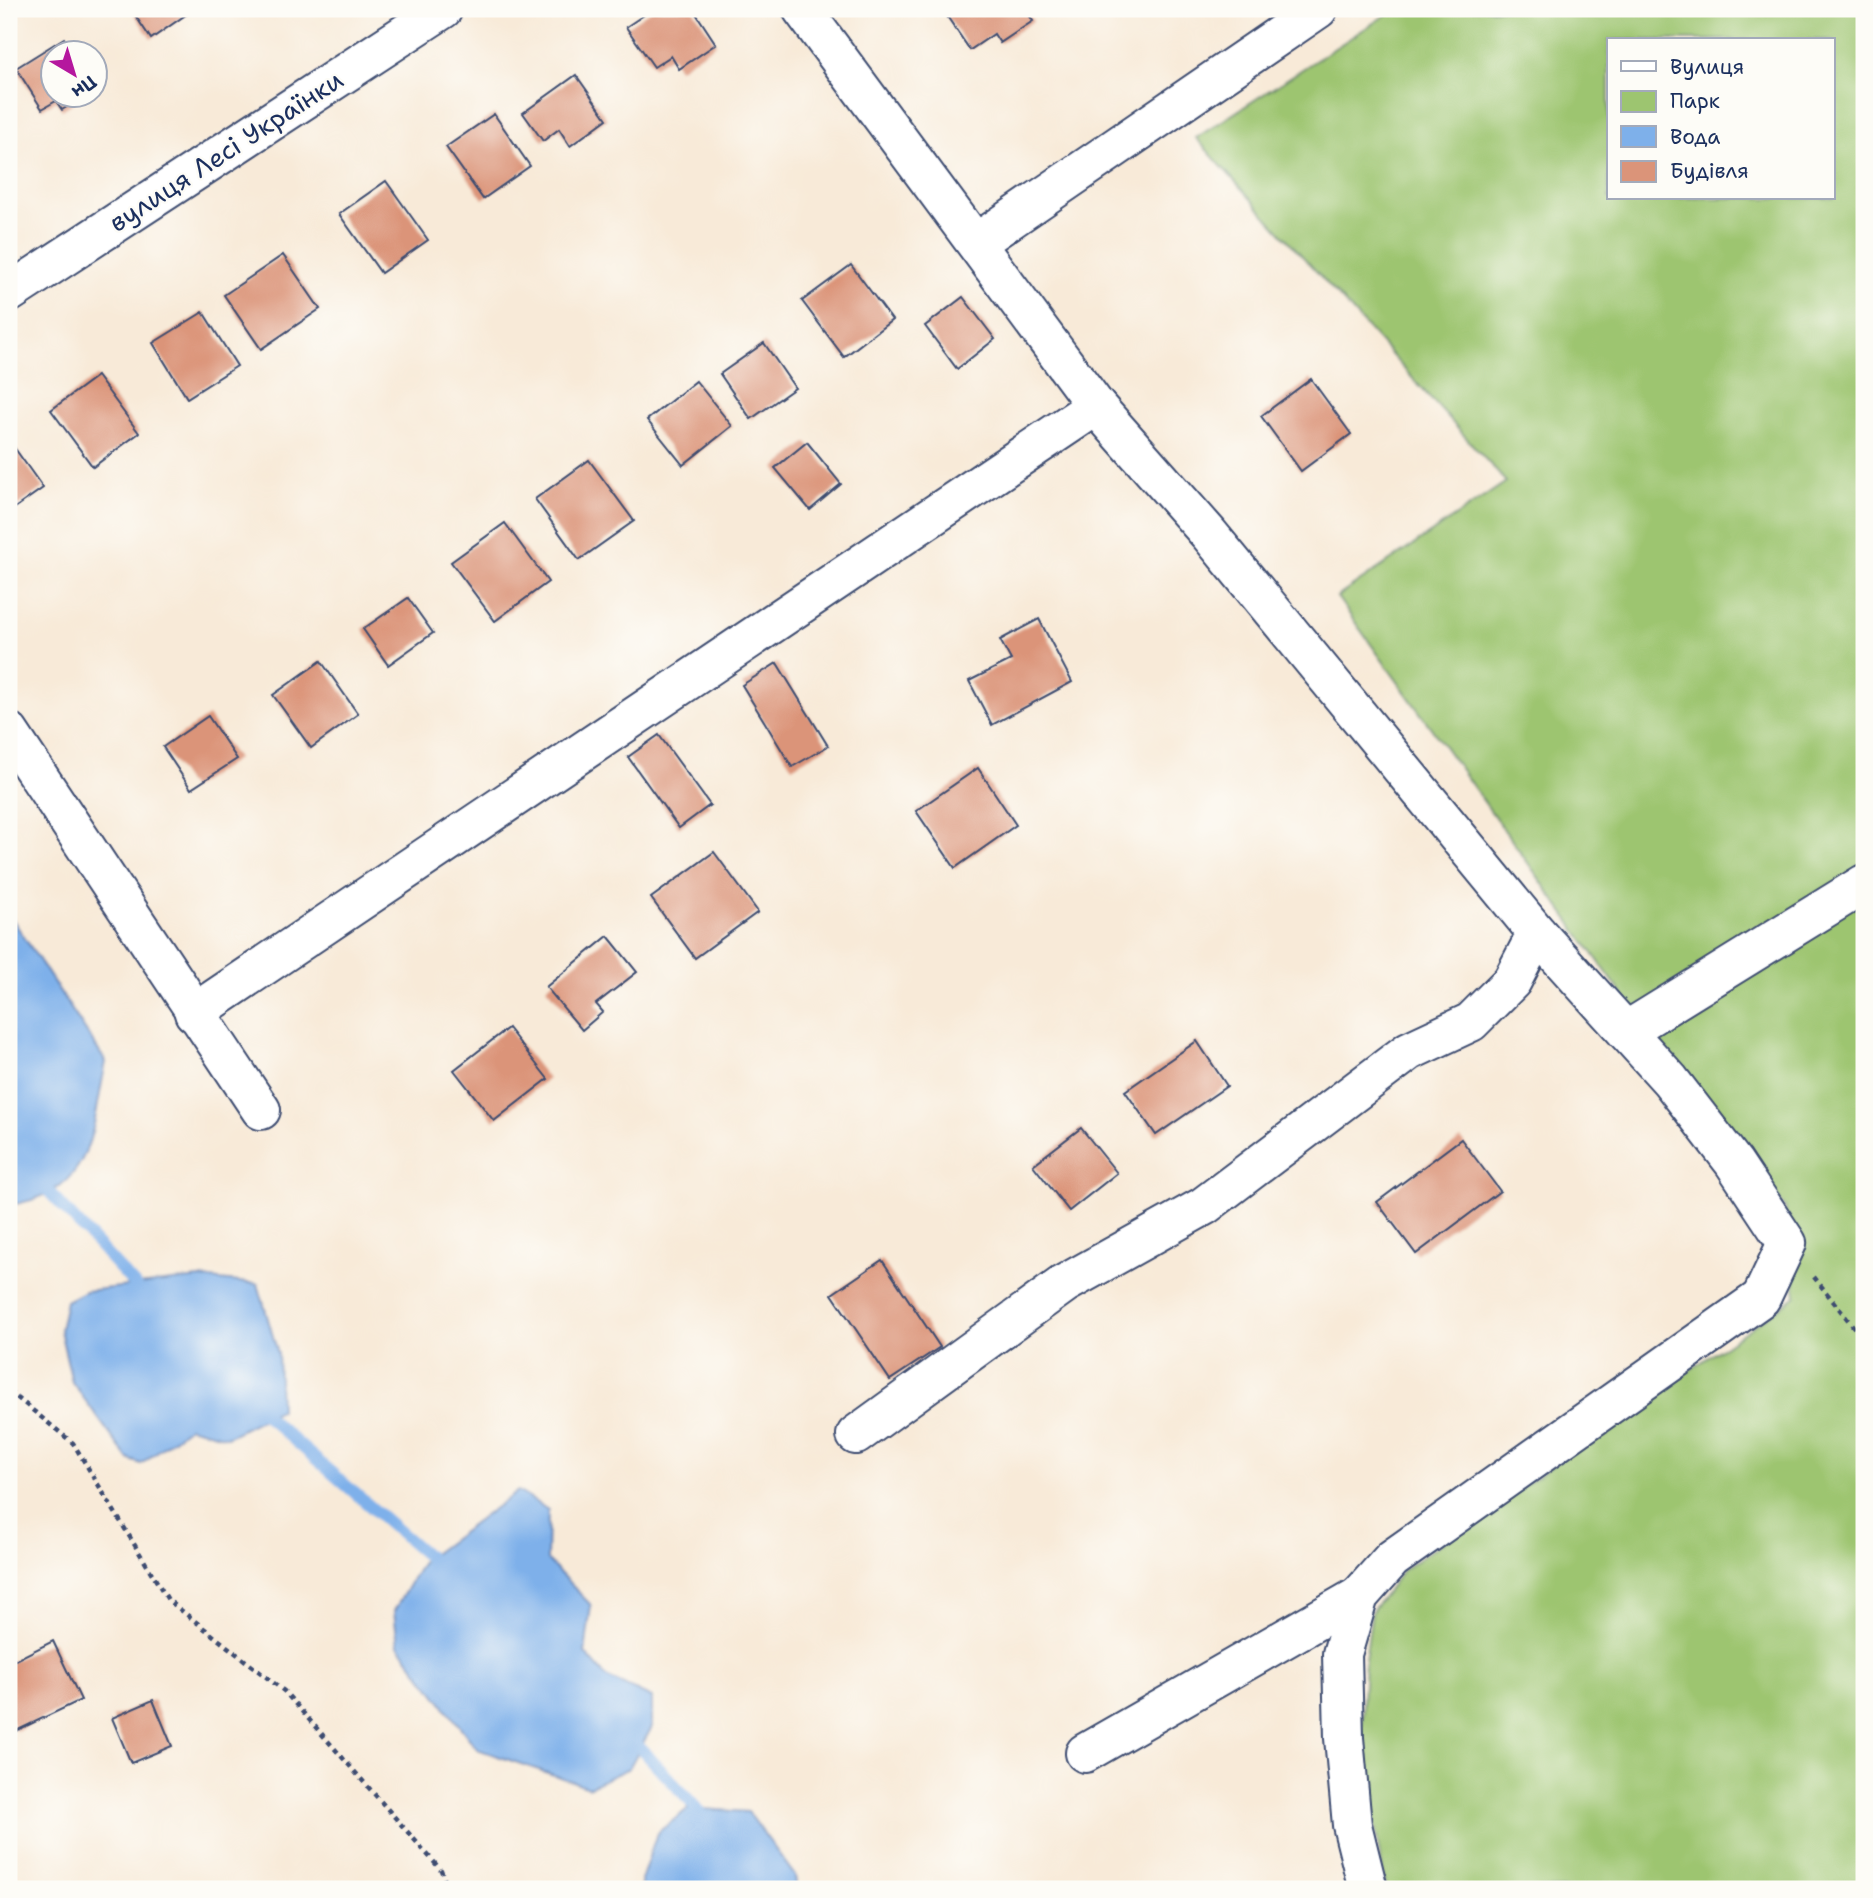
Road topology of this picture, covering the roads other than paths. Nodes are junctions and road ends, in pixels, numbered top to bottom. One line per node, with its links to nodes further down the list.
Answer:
1 (443, 9): 5 (street, вулиця Лесі Українки)
2 (802, 9): 4 (street)
3 (1318, 9): 4 (street)
4 (976, 243): 6 (street)
5 (9, 293)
6 (1096, 406): 9 (street); 10 (street)
7 (9, 732): 10 (street)
8 (1864, 884): 11 (street)
9 (1537, 933): 11 (street); 13 (street)
10 (194, 1013): 12 (street)
11 (1626, 1031): 14 (street)
12 (261, 1110)
13 (856, 1436)
14 (1359, 1596): 15 (street); 16 (street)
15 (1085, 1753)
16 (1368, 1889)

